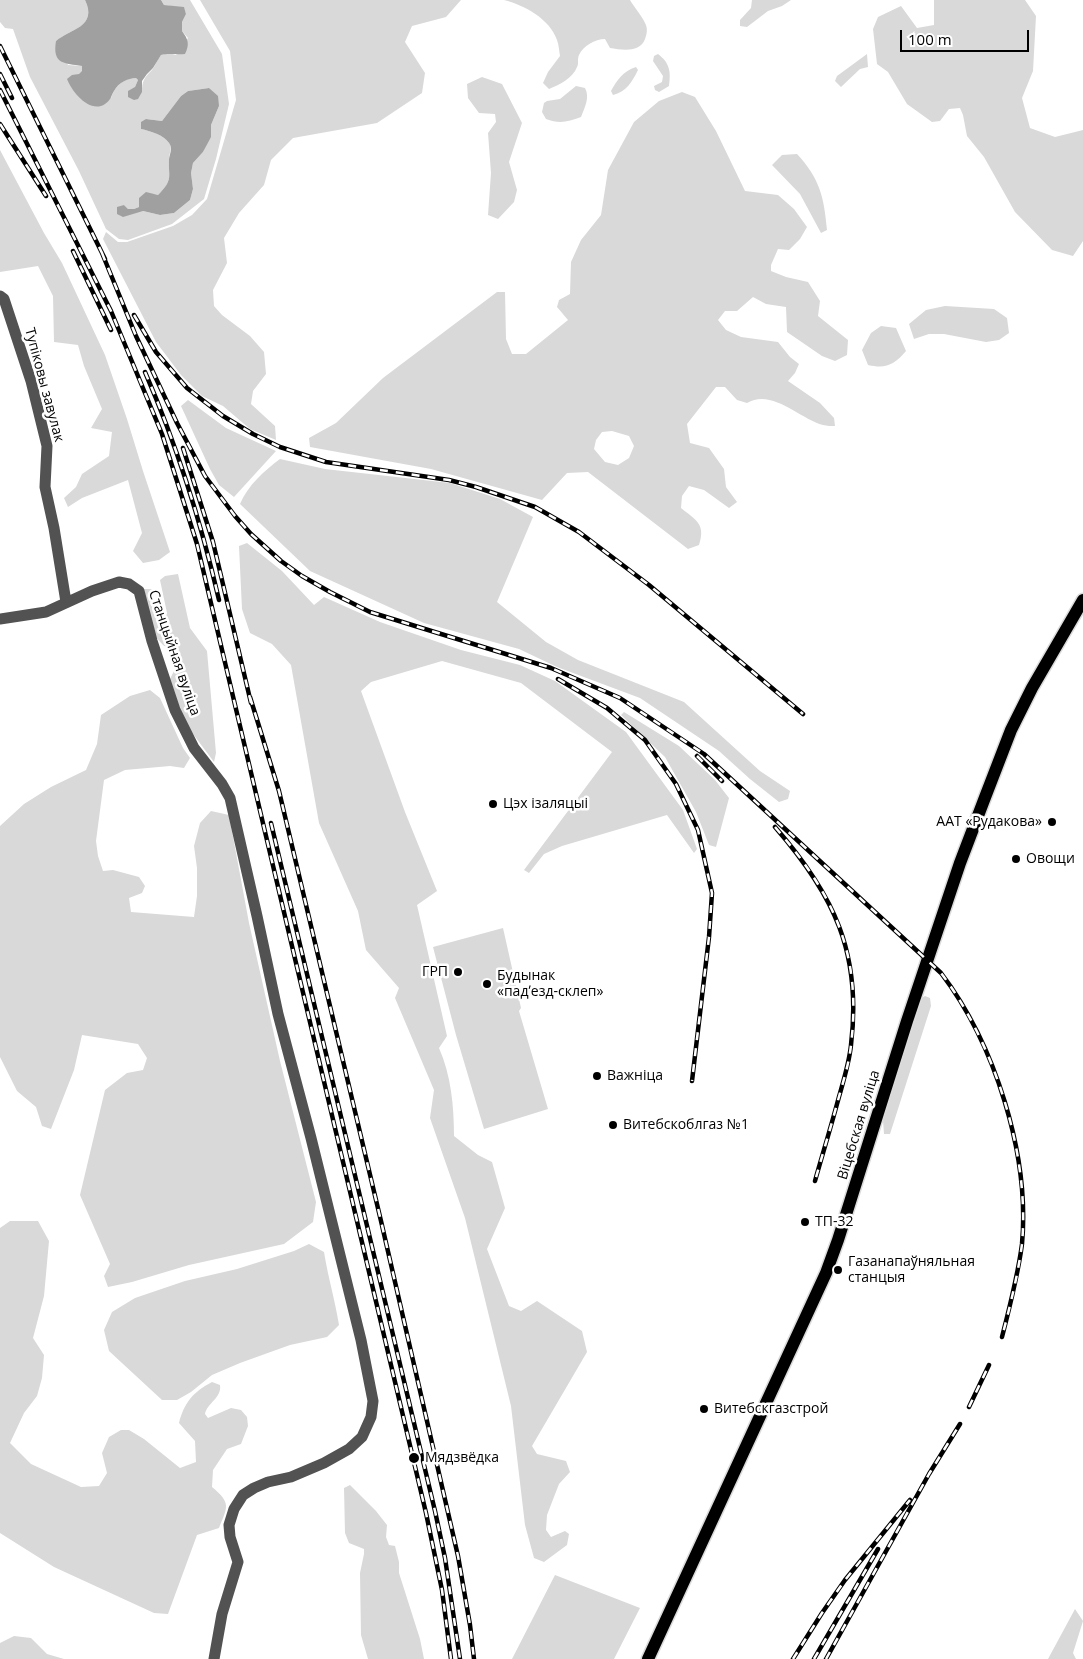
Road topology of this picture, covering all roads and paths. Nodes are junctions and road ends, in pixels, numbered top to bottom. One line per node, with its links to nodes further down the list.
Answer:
1 (0, 296): 3 (street, Тупіковы завулак)
2 (1083, 600): 6 (main road, Віцебская вуліца)
3 (66, 602): 4 (street, Станцыйная вуліца); 5 (street, Станцыйная вуліца)
4 (0, 619)
5 (214, 1659)
6 (648, 1659)

